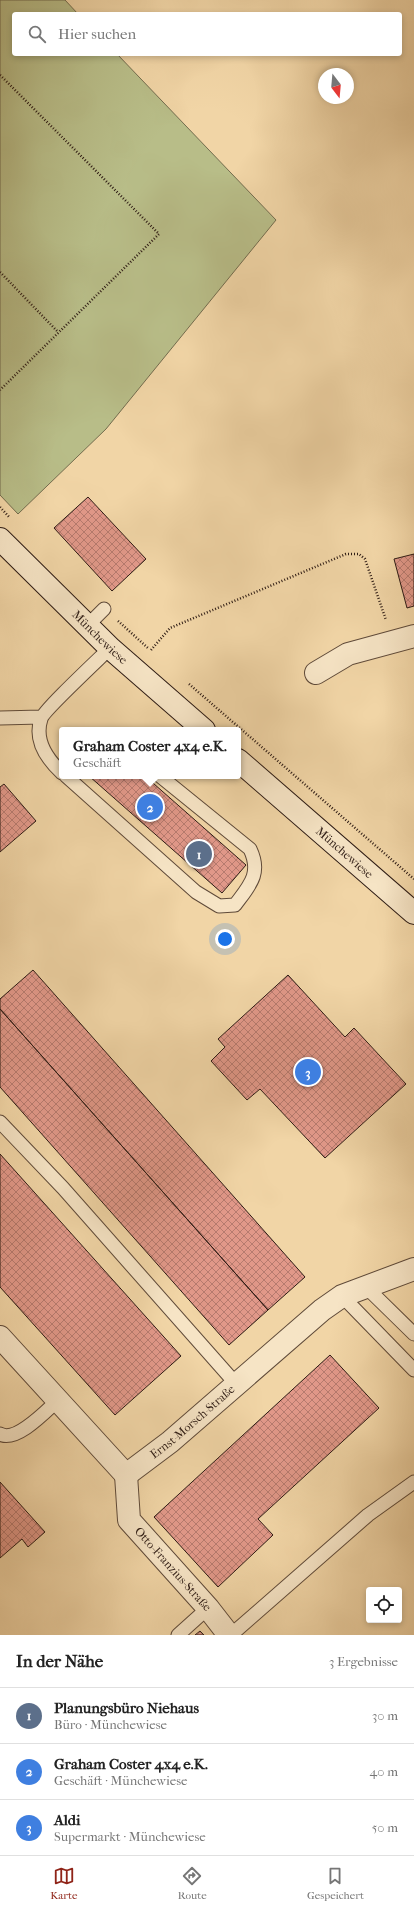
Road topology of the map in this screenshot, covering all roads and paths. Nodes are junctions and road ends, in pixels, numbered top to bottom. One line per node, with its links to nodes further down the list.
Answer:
1 (0, 75): 3 (path)
2 (0, 272): 3 (path)
3 (58, 332): 4 (path)
4 (0, 390)
5 (0, 507): 6 (path)
6 (11, 518)
7 (0, 539): 9 (street, Münchewiese)
8 (104, 608): 9 (lane); 13 (path)
9 (87, 626): 12 (street, Münchewiese)
10 (414, 636): 11 (street)
11 (393, 642): 13 (path); 15 (street)
12 (110, 648): 17 (lane); 19 (street, Münchewiese)
13 (150, 650): 14 (path)
14 (156, 656)
15 (316, 673)
16 (186, 682): 20 (path)
17 (41, 717): 18 (lane); 23 (lane)
18 (0, 718)
19 (201, 727)
20 (238, 727)
21 (241, 730): 26 (path)
22 (241, 763): 27 (street, Münchewiese)
23 (59, 769)
24 (69, 779): 25 (lane)
25 (164, 779)
26 (414, 879)
27 (414, 913)
28 (0, 1122): 35 (lane)
29 (414, 1269): 30 (street, Ernst-Morsch-Straße)
30 (365, 1286): 31 (street, Ernst-Morsch-Straße); 32 (lane)
31 (342, 1296): 34 (lane); 35 (street, Ernst-Morsch-Straße)
32 (414, 1334)
33 (0, 1337): 36 (street)
34 (414, 1370)
35 (237, 1385): 38 (street, Ernst-Morsch-Straße)
36 (57, 1400): 37 (lane); 38 (street)
37 (0, 1434)
38 (126, 1475): 40 (street, Otto-Franzius-Straße)
39 (414, 1482): 42 (lane)
40 (208, 1608): 41 (lane); 42 (street, Otto-Franzius-Straße)
41 (178, 1635)
42 (230, 1635)

